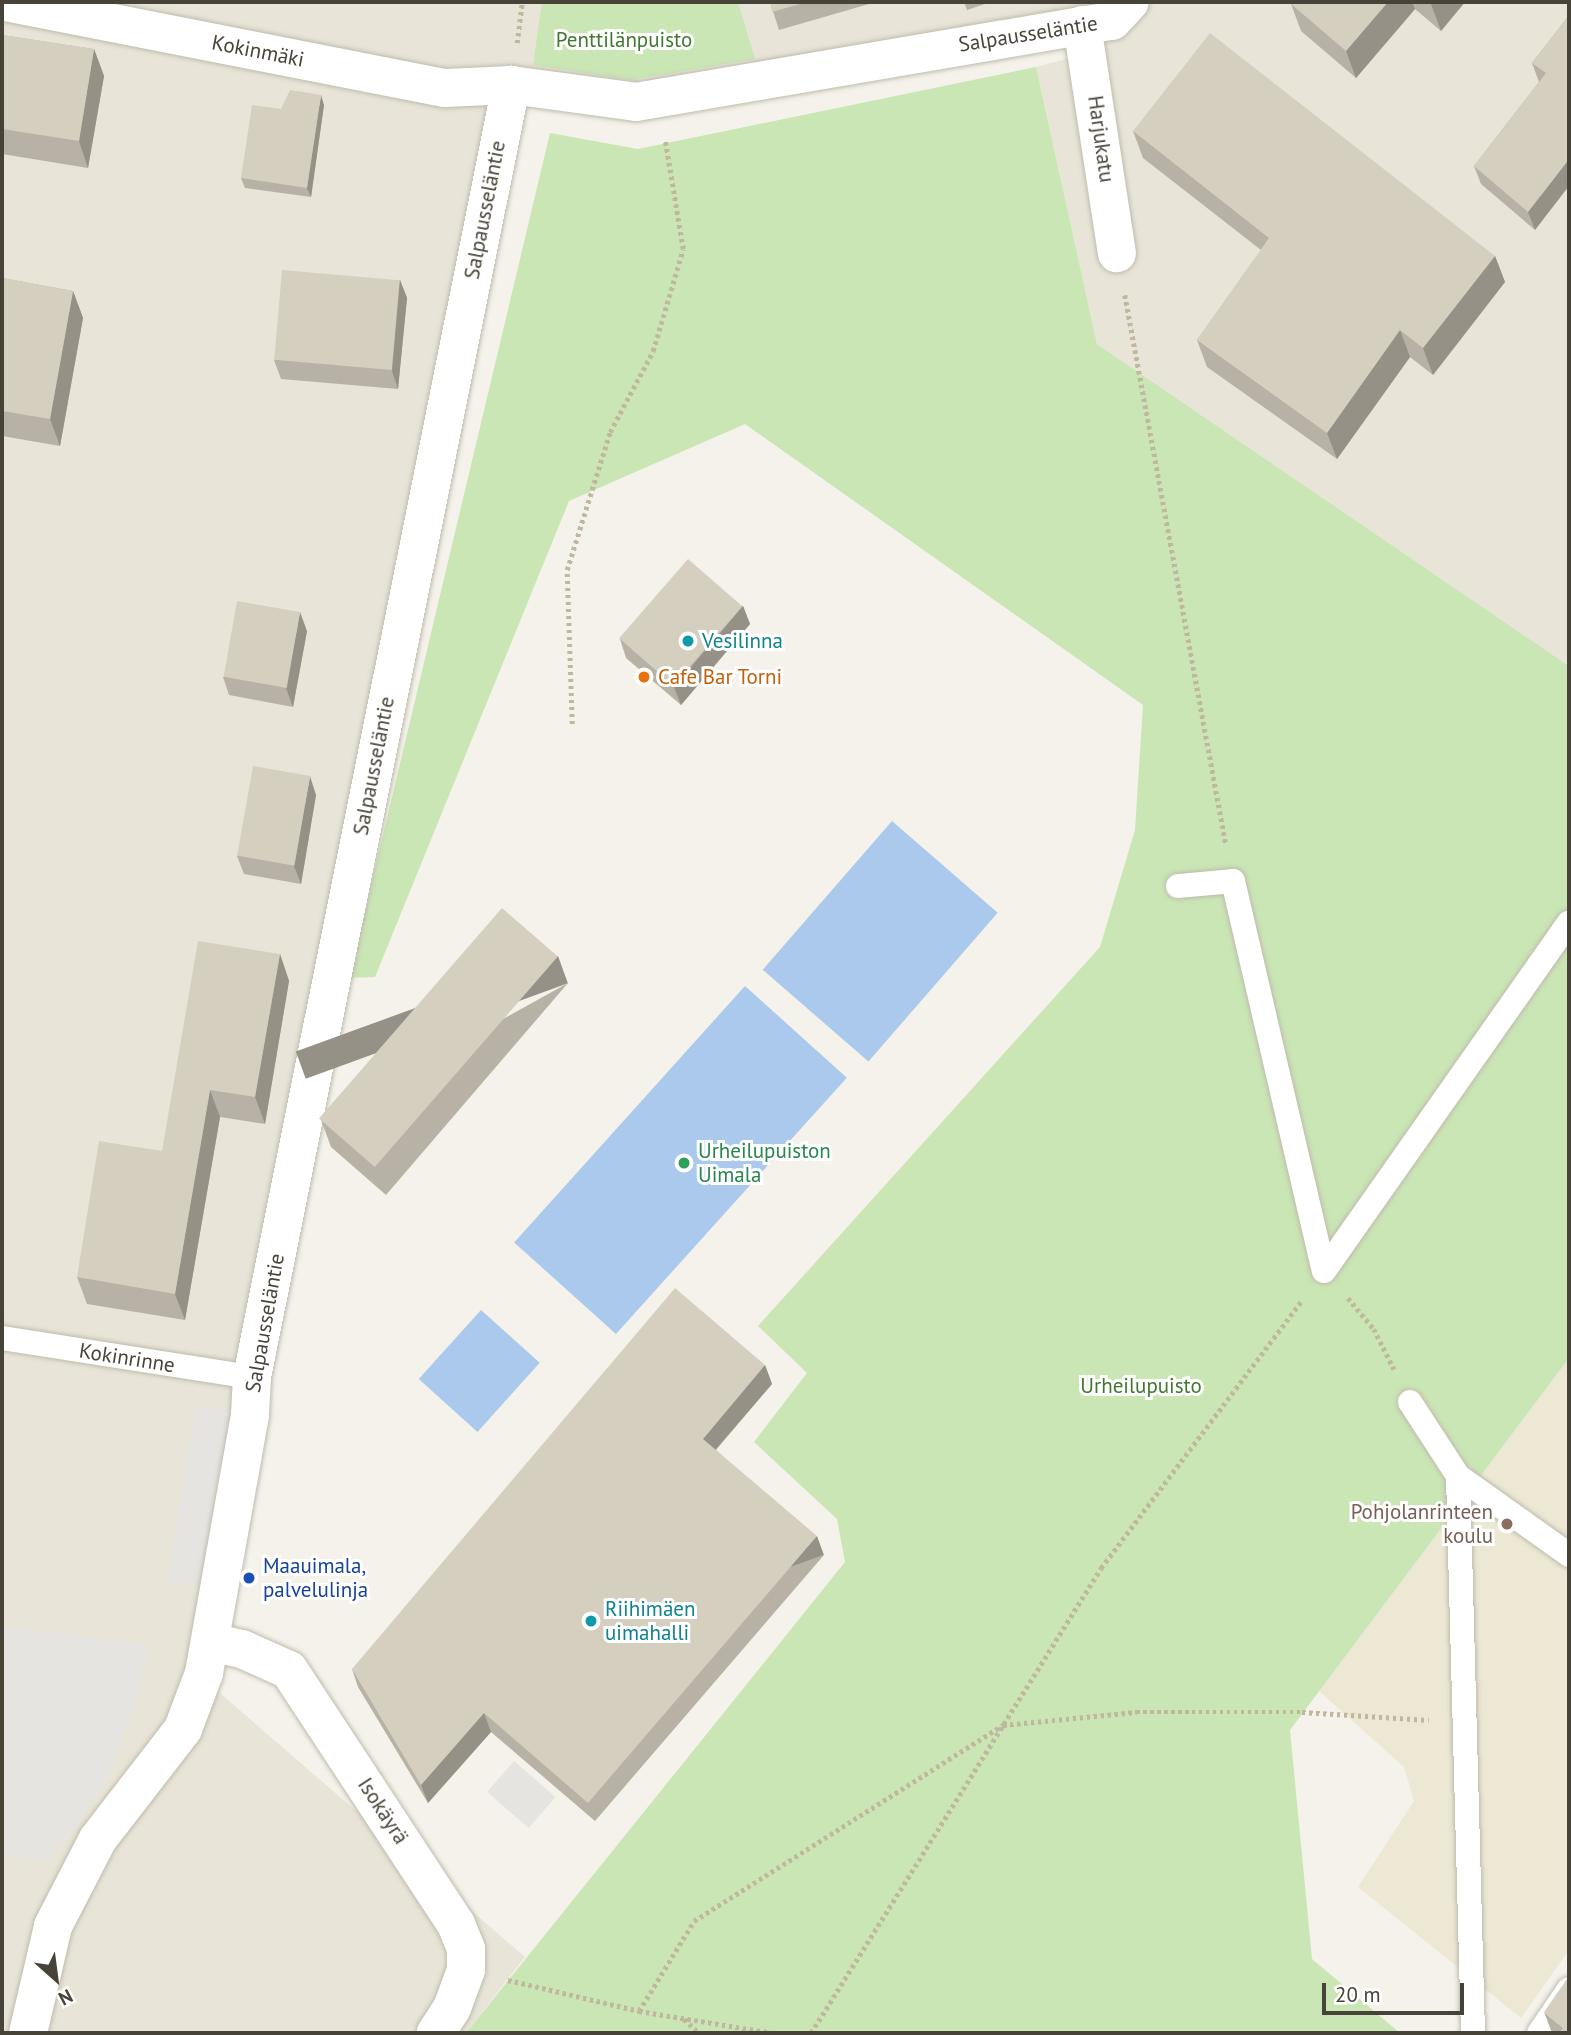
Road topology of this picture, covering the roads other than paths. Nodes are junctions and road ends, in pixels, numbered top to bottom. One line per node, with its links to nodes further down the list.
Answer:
1 (6, 2): 4 (street, Kokinmäki)
2 (1130, 2): 3 (street, Salpausseläntie)
3 (1082, 24): 4 (street, Salpausseläntie); 5 (street, Harjukatu)
4 (511, 85): 9 (street, Salpausseläntie)
5 (1117, 253)
6 (1178, 886): 7 (lane)
7 (1569, 923)
8 (2, 1338): 9 (lane, Kokinrinne)
9 (252, 1377): 13 (street, Salpausseläntie)
10 (1409, 1402): 11 (lane)
11 (1458, 1476): 12 (lane); 17 (lane)
12 (1569, 1555)
13 (211, 1642): 15 (street, Salpausseläntie); 16 (street, Isokäyrä)
14 (1569, 1989): 18 (lane)
15 (28, 2033)
16 (436, 2033)
17 (1473, 2033)
18 (1539, 2033)

